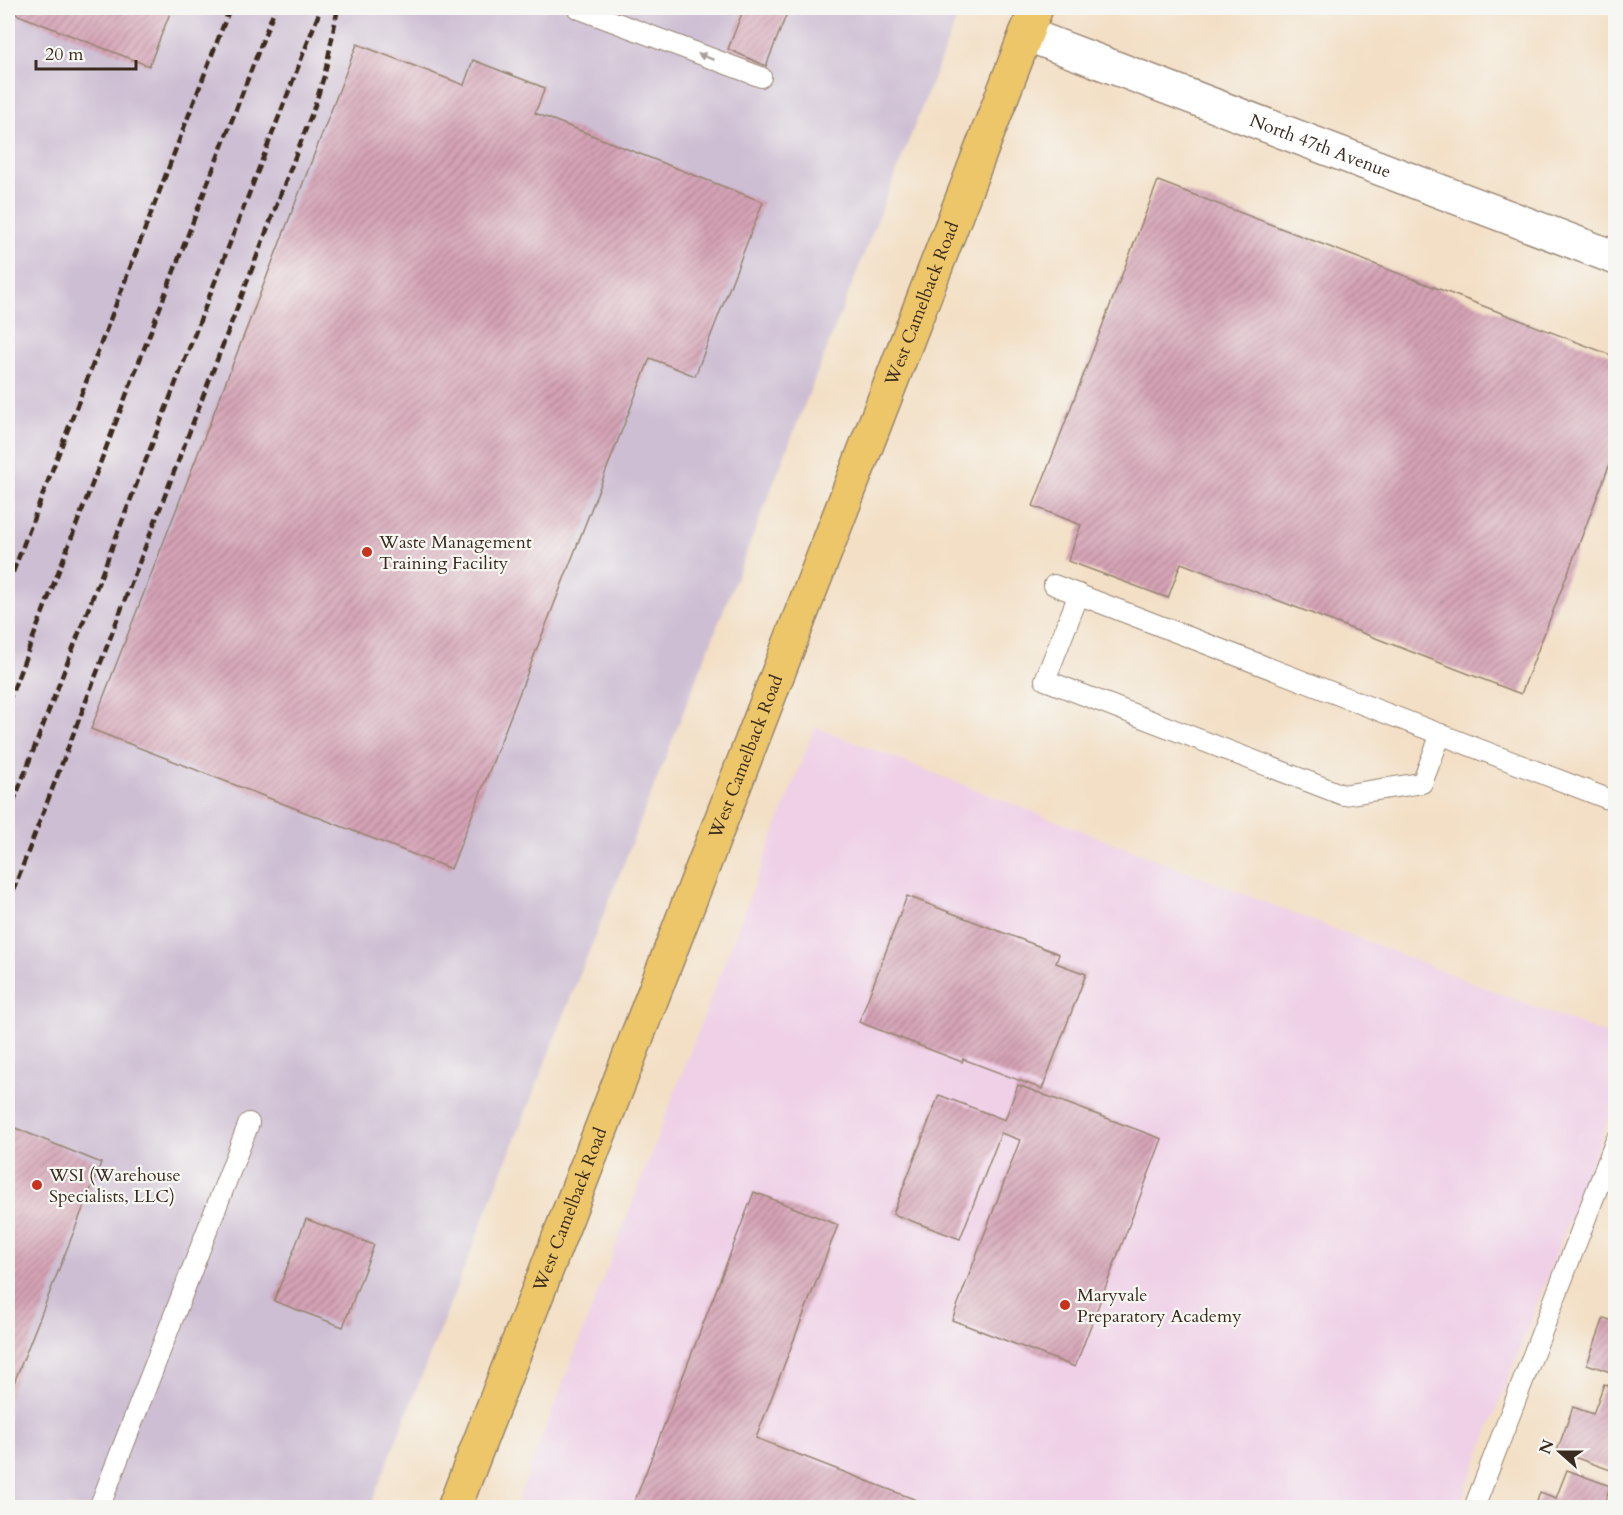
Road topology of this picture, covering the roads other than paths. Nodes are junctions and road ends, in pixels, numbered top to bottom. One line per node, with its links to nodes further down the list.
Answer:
1 (577, 8): 3 (lane, one-way to 1)
2 (1031, 21): 4 (street, North 47th Avenue); 12 (main road, West Camelback Road)
3 (761, 77)
4 (1616, 258)
5 (1054, 585): 6 (lane)
6 (1078, 594): 7 (lane); 7 (lane)
7 (1441, 735): 8 (lane)
8 (1616, 802)
9 (249, 1123): 11 (lane)
10 (1616, 1140): 13 (lane)
11 (99, 1508)
12 (454, 1508)
13 (1474, 1508)

